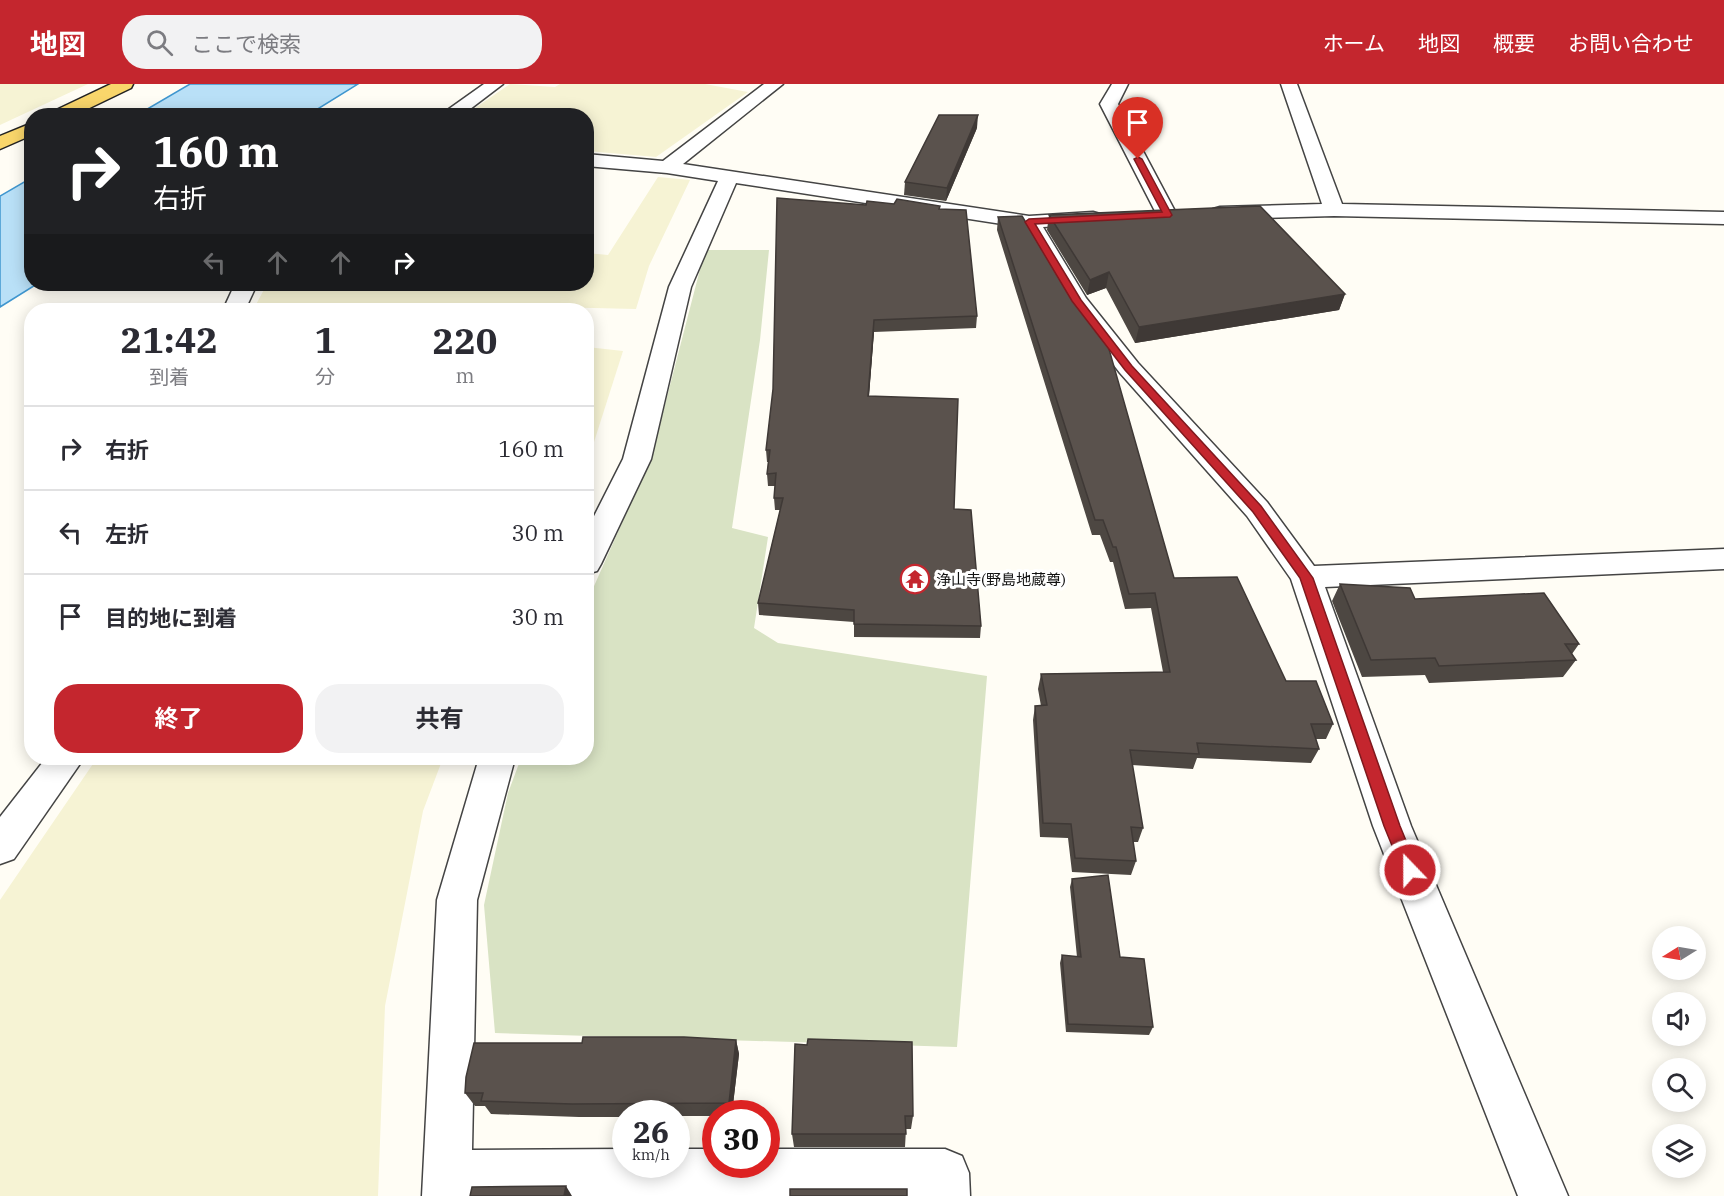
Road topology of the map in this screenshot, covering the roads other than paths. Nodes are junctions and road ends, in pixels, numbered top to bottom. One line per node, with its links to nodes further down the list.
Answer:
1 (125, 84): 6 (main road)
2 (495, 84): 7 (street)
3 (776, 84): 11 (street)
4 (1120, 84): 14 (street)
5 (1290, 84): 13 (street)
6 (75, 108)
7 (460, 108)
8 (24, 132): 9 (main road)
9 (0, 142)
10 (594, 161): 11 (street)
11 (667, 167): 12 (street)
12 (729, 177): 18 (street); 19 (street)
13 (1334, 210): 14 (street); 17 (street)
14 (1167, 215): 15 (street)
15 (1144, 216)
16 (1110, 218): 18 (street)
17 (1724, 218)
18 (1029, 222): 21 (street)
19 (594, 548)
20 (1724, 558): 21 (street)
21 (1306, 578): 27 (street)
22 (61, 765): 24 (street)
23 (495, 765): 25 (street)
24 (0, 847)
25 (447, 1185): 26 (street)
26 (945, 1196)
27 (1543, 1196)

